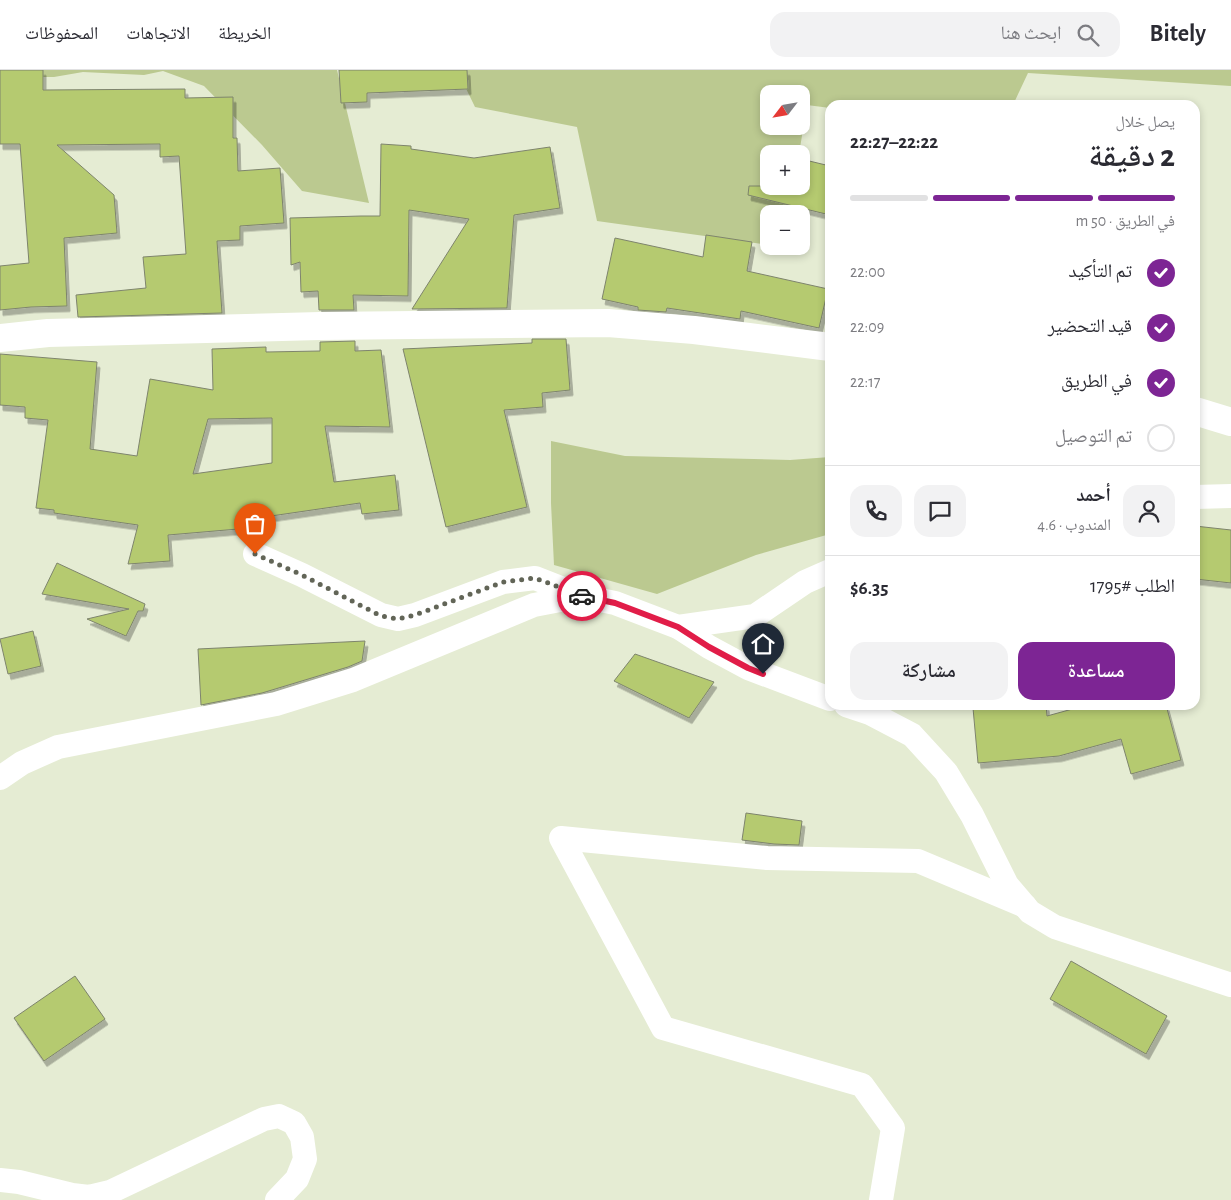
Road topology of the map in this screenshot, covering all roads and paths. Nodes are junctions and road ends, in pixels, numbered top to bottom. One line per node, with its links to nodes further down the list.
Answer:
1 (0, 338): 2 (main road)
2 (825, 345)
3 (1200, 413): 4 (main road)
4 (1231, 422)
5 (1231, 496): 6 (street)
6 (1200, 497)
7 (255, 554): 9 (street)
8 (825, 573): 10 (street)
9 (581, 596): 10 (street); 13 (street)
10 (678, 627): 11 (street)
11 (825, 697)
12 (861, 710): 14 (street)
13 (0, 778)
14 (1025, 906): 15 (street); 18 (street)
15 (1231, 986)
16 (0, 1180): 17 (street)
17 (277, 1200)
18 (881, 1200)

